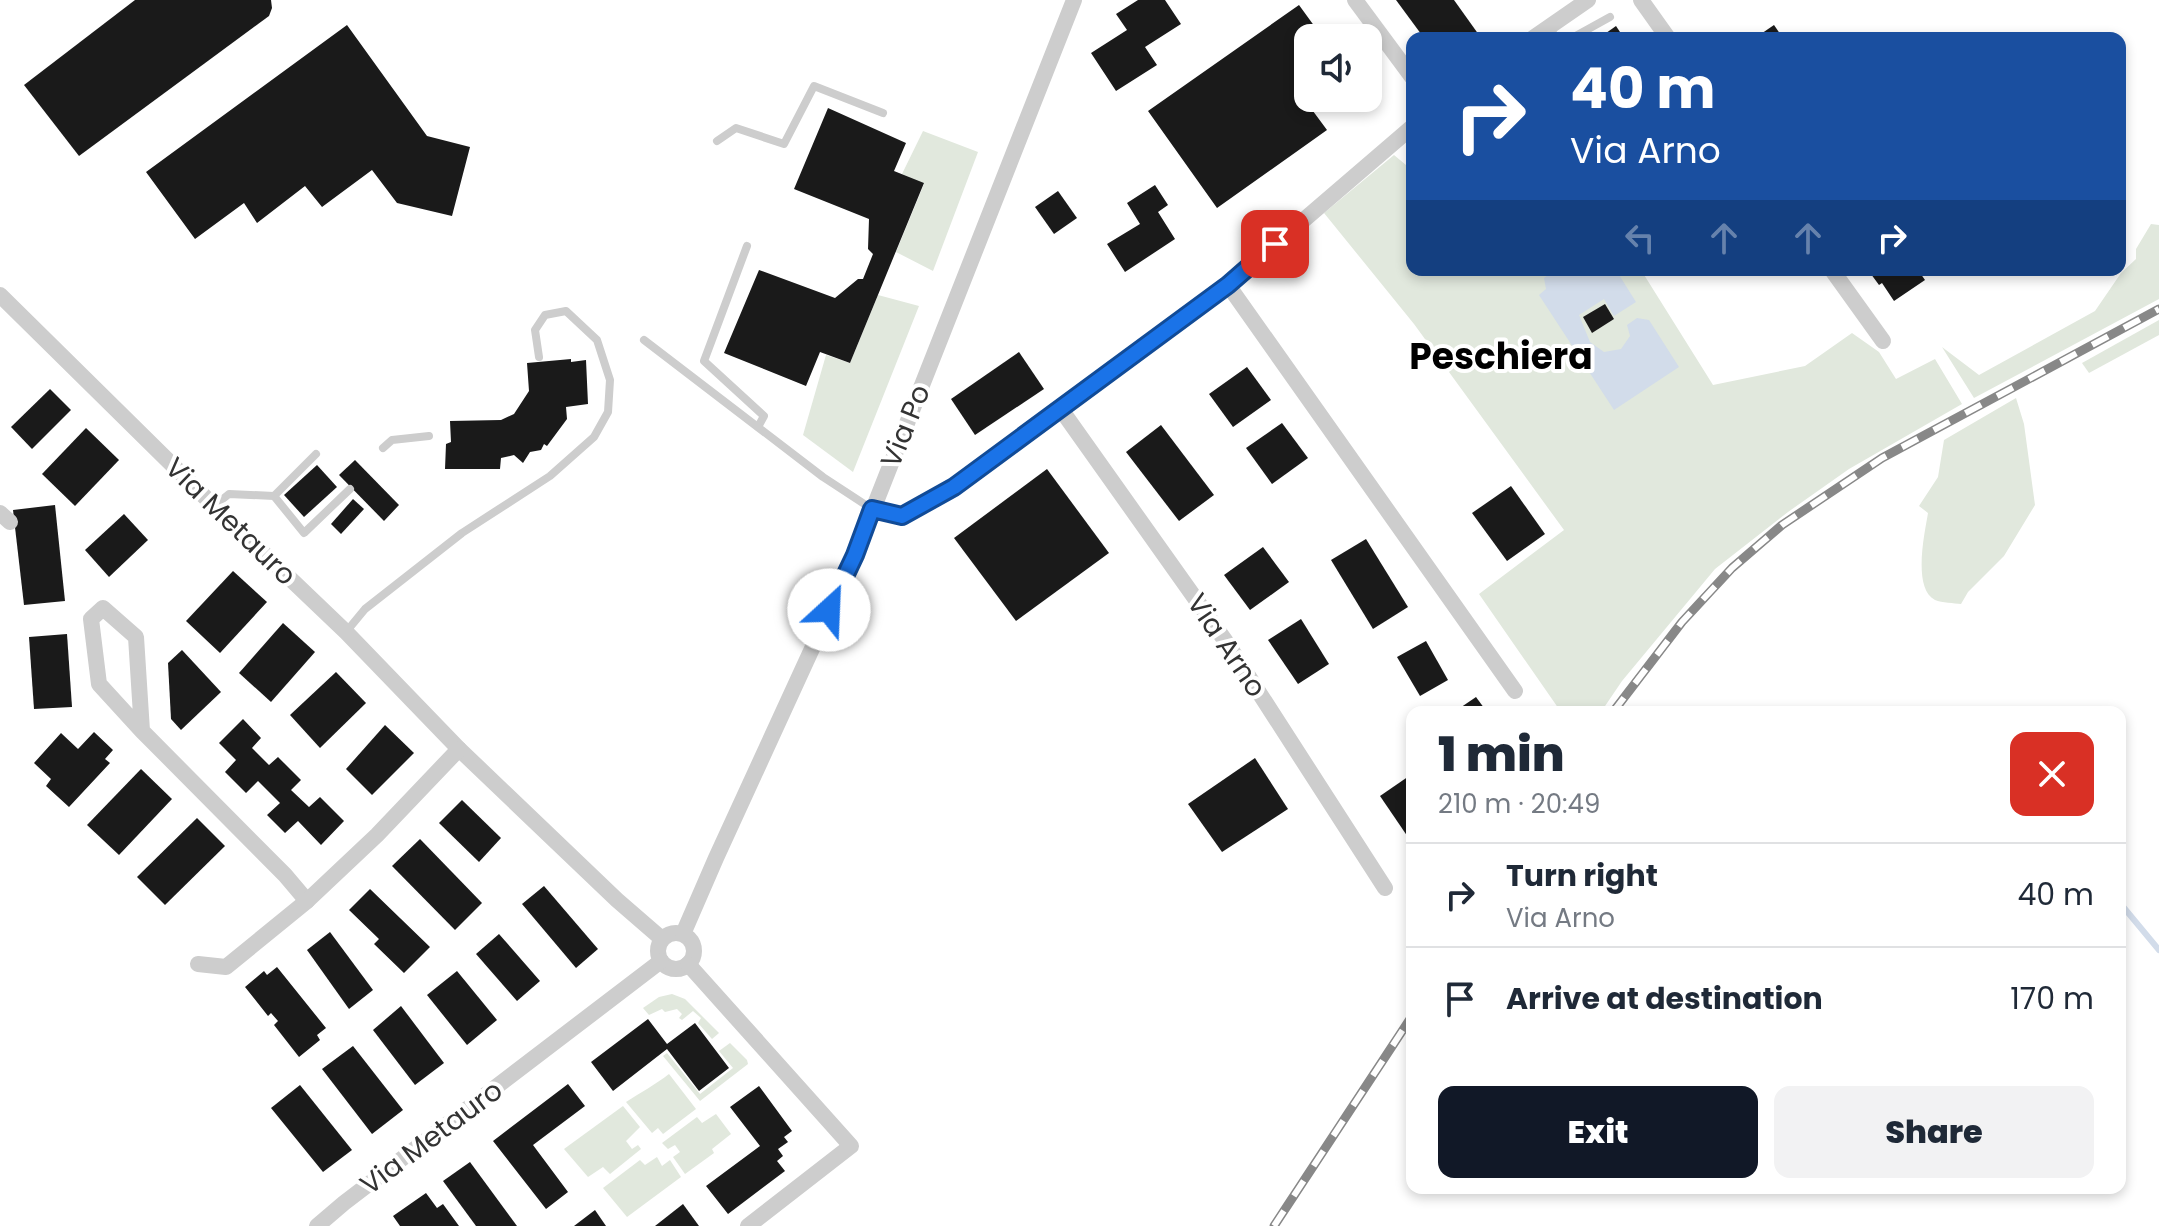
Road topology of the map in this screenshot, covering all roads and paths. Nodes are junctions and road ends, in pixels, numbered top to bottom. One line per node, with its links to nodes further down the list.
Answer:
1 (1074, 0): 28 (street, Via Po)
2 (1355, 0): 9 (street)
3 (1588, 0): 6 (street)
4 (1641, 0): 8 (street)
5 (1610, 17): 7 (lane)
6 (1553, 32)
7 (1583, 32)
8 (1664, 32)
9 (1406, 69)
10 (883, 113): 12 (lane)
11 (1406, 132): 15 (street)
12 (717, 141)
13 (747, 246): 21 (lane)
14 (1836, 276): 18 (street)
15 (1228, 285): 20 (street); 30 (street)
16 (0, 295): 27 (street, Via Metauro)
17 (644, 340): 21 (lane)
18 (1883, 341)
19 (539, 357): 29 (lane)
20 (1060, 408): 28 (street); 33 (street, Via Arno)
21 (758, 427): 28 (lane)
22 (429, 436): 23 (lane)
23 (383, 448)
24 (316, 454): 26 (lane)
25 (350, 489): 26 (lane)
26 (274, 496): 27 (lane)
27 (214, 506): 29 (street, Via Metauro)
28 (872, 509): 35 (street, Via Po)
29 (346, 632): 32 (street, Via Metauro)
30 (1515, 691)
31 (142, 731): 31 (street); 34 (street)
32 (459, 749): 34 (street); 36 (street, Via Metauro)
33 (1385, 888)
34 (307, 901): 38 (street)
35 (683, 934): 36 (street); 39 (street)
36 (662, 939): 37 (street)
37 (661, 961): 39 (street); 40 (street, Via Metauro)
38 (198, 964)
39 (688, 964): 41 (street)
40 (317, 1226)
41 (748, 1226)

